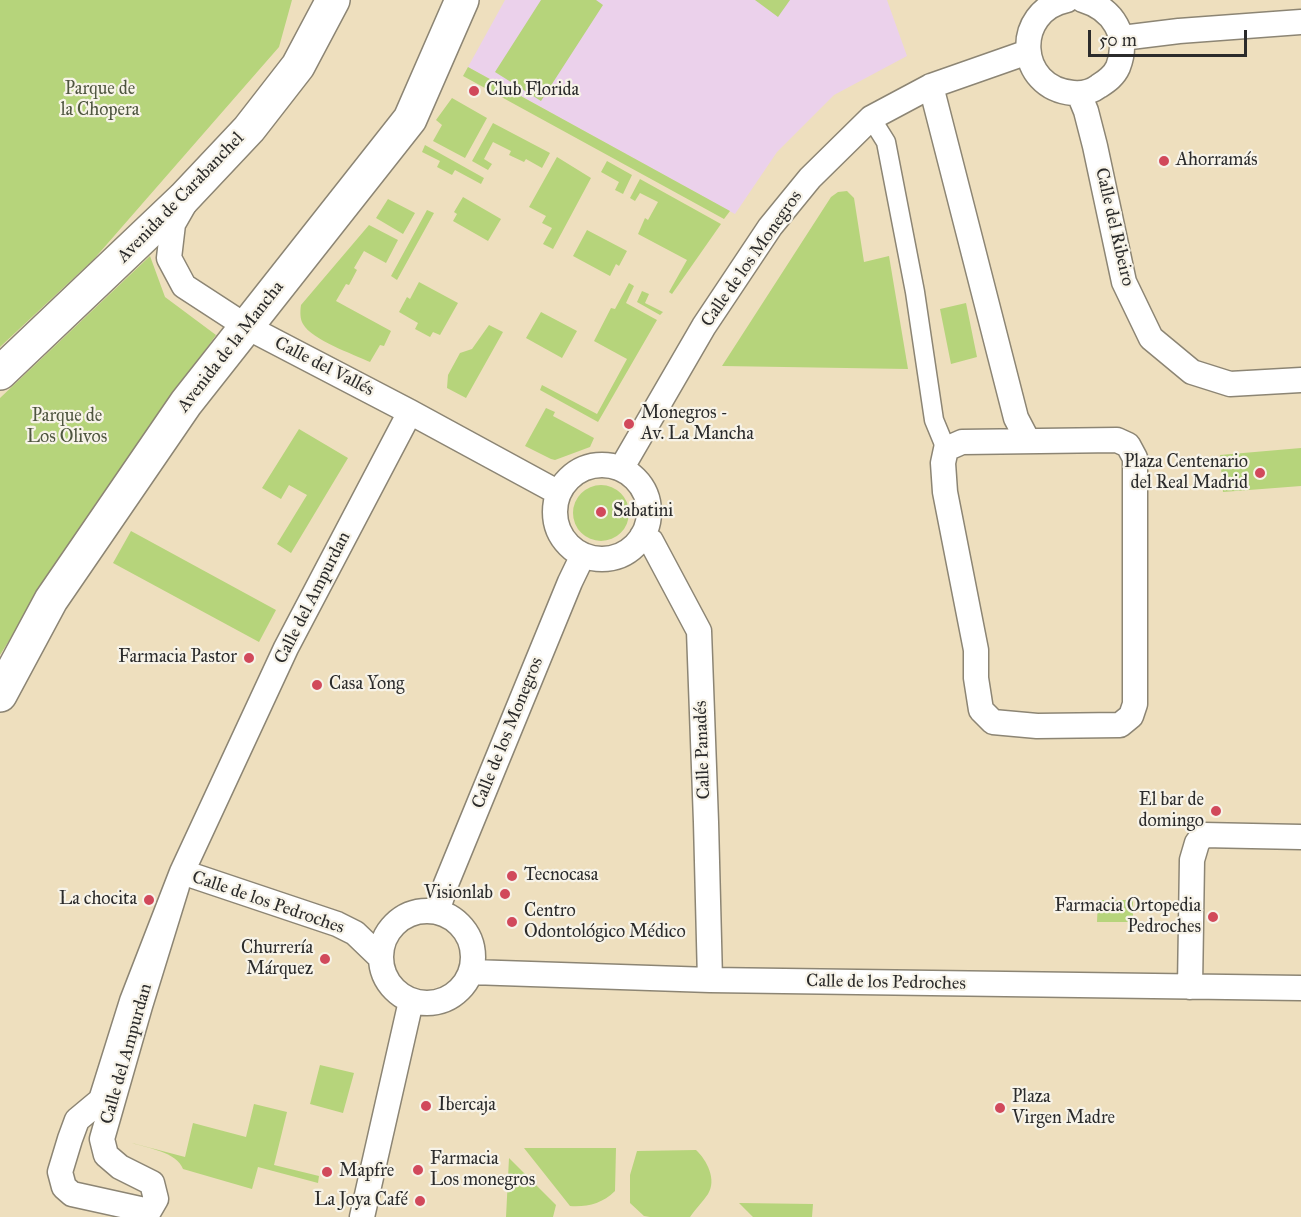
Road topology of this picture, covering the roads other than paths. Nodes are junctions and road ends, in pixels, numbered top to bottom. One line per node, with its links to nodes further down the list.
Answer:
1 (333, 0): 11 (main road, Avenida de Carabanchel)
2 (462, 0): 12 (main road, Avenida de la Mancha)
3 (1083, 0): 6 (street)
4 (1061, 1): 7 (street)
5 (1301, 22): 6 (street)
6 (1122, 38): 9 (street)
7 (1028, 52): 8 (street, Calle de los Monegros); 9 (street)
8 (931, 86): 10 (street, Calle de los Monegros); 16 (street)
9 (1079, 94): 14 (street, Calle del Ribeiro)
10 (871, 118): 17 (street); 18 (street, Calle de los Monegros)
11 (192, 190): 12 (street, Calle del Vallés); 13 (main road, Avenida de Carabanchel)
12 (247, 327): 15 (street, Calle del Vallés); 22 (main road, Avenida de la Mancha)
13 (0, 373)
14 (1301, 380)
15 (410, 412): 19 (street, Calle del Vallés); 24 (street, Calle del Ampurdan)
16 (1028, 441): 17 (street); 17 (street)
17 (946, 449)
18 (621, 469): 19 (street); 20 (street)
19 (559, 494): 21 (street)
20 (642, 536): 21 (street); 28 (street, Calle Panadés)
21 (583, 555): 25 (street, Calle de los Monegros)
22 (0, 695)
23 (1301, 837): 29 (street)
24 (180, 879): 24 (street, Calle del Ampurdan); 26 (street, Calle de los Pedroches)
25 (437, 912): 26 (street); 27 (street)
26 (381, 958): 31 (street)
27 (471, 972): 28 (street, Calle de los Pedroches); 31 (street)
28 (710, 980): 29 (street, Calle de los Pedroches)
29 (1190, 987): 30 (street, Calle de los Pedroches)
30 (1301, 988)
31 (411, 1001): 32 (street)
32 (362, 1217)

